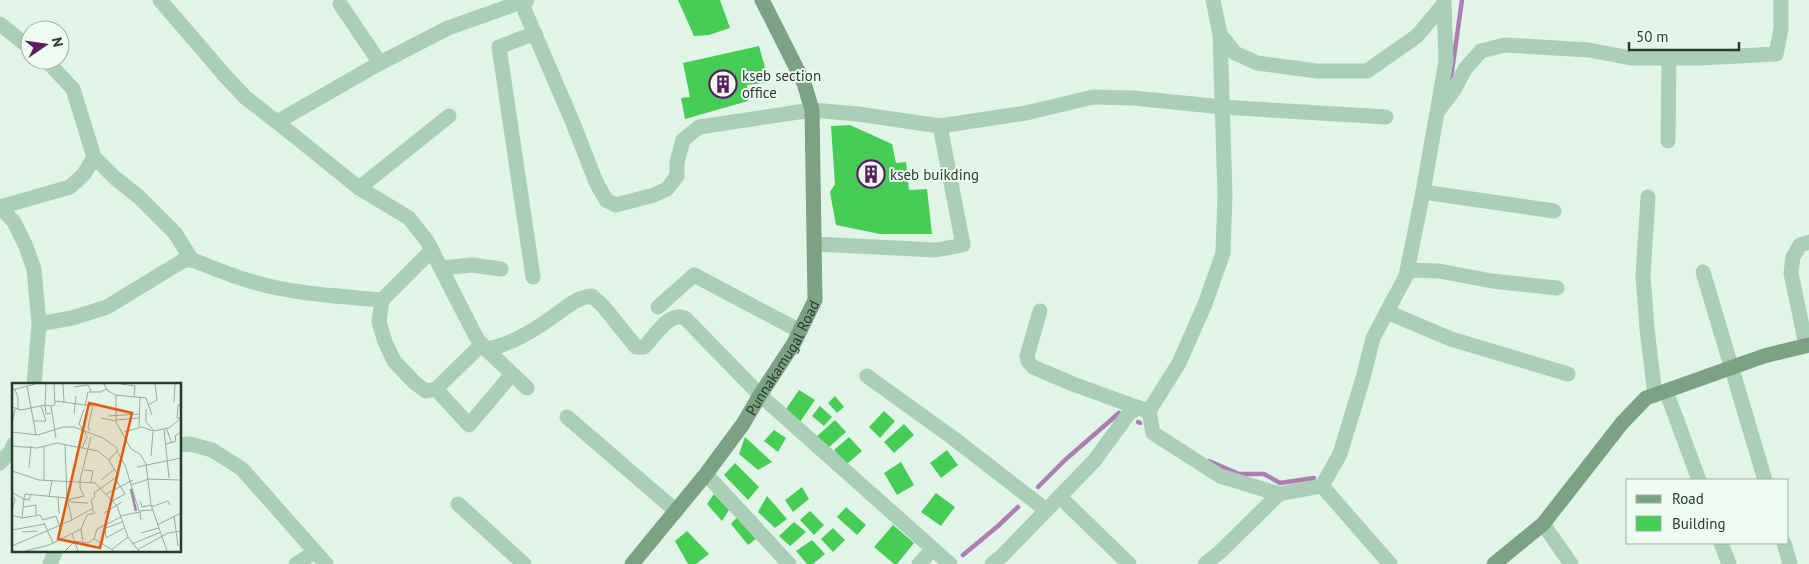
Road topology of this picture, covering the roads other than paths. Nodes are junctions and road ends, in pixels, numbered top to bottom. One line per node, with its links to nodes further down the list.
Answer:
1 (160, 0): 20 (street)
2 (762, 0): 16 (street, Punnakamugal Road)
3 (1213, 0): 10 (street)
4 (1780, 0): 12 (street)
5 (524, 1): 9 (street); 13 (street)
6 (1444, 3): 10 (street); 17 (street)
7 (340, 4): 13 (street)
8 (0, 24): 11 (street)
9 (535, 33): 16 (street); 37 (street)
10 (1220, 34): 15 (street)
11 (20, 40)
12 (1669, 57): 17 (street); 22 (street)
13 (380, 62): 20 (street)
14 (56, 70): 23 (street)
15 (1222, 107): 19 (street); 21 (street); 56 (street)
16 (812, 110): 21 (street); 30 (street, Punnakamugal Road)
17 (1436, 113): 25 (street)
18 (449, 116): 24 (street)
19 (1386, 117)
20 (277, 122): 24 (street)
21 (940, 126): 30 (street)
22 (1668, 141)
23 (94, 157): 27 (street); 32 (street)
24 (359, 188): 31 (street)
25 (1423, 192): 28 (street); 35 (street)
26 (1648, 197): 54 (street)
27 (0, 207): 43 (street)
28 (1554, 211)
29 (1809, 242): 45 (street)
30 (815, 244): 44 (street, Punnakamugal Road)
31 (432, 250): 33 (street); 39 (street)
32 (192, 260): 39 (street); 43 (street)
33 (441, 268): 34 (street); 46 (street)
34 (501, 269)
35 (1408, 270): 38 (street); 42 (street)
36 (1703, 272): 47 (street)
37 (533, 277)
38 (1557, 288)
39 (382, 300): 53 (street)
40 (658, 307): 44 (street)
41 (1040, 310): 56 (street)
42 (1387, 312): 49 (street); 64 (street)
43 (40, 324): 51 (street)
44 (800, 330): 55 (street, Punnakamugal Road)
45 (1808, 345): 47 (street)
46 (484, 346): 48 (street); 53 (street); 55 (street)
47 (1731, 367): 54 (street); 63 (street)
48 (512, 374): 52 (street); 53 (street)
49 (1568, 374)
50 (867, 376): 69 (street)
51 (34, 383)
52 (527, 388)
53 (436, 389)
54 (1660, 393): 62 (street); 70 (street)
55 (760, 395): 61 (street, Punnakamugal Road); 73 (street)
56 (1144, 409): 65 (street); 66 (street)
57 (567, 417): 68 (street)
58 (181, 445): 75 (street)
59 (12, 448): 60 (street)
60 (0, 463)
61 (706, 474): 68 (street, Punnakamugal Road); 81 (street)
62 (1699, 479)
63 (1765, 479)
64 (1322, 486): 65 (street); 87 (street)
65 (1280, 494): 86 (street)
66 (1060, 497): 69 (street); 85 (street)
67 (458, 504): 79 (street)
68 (676, 510): 80 (street, Punnakamugal Road)
69 (1046, 510): 84 (street)
70 (1543, 524): 88 (street); 89 (street)
71 (1722, 544): 90 (street)
72 (1784, 544): 91 (street)
73 (933, 549): 82 (street); 83 (street)
74 (55, 552): 76 (street)
75 (315, 552): 77 (street); 78 (street)
76 (50, 564)
77 (296, 564)
78 (326, 564)
79 (524, 564)
80 (632, 564)
81 (789, 564)
82 (919, 564)
83 (950, 564)
84 (992, 564)
85 (1129, 564)
86 (1205, 564)
87 (1390, 564)
88 (1494, 564)
89 (1571, 564)
90 (1729, 564)
91 (1790, 564)

